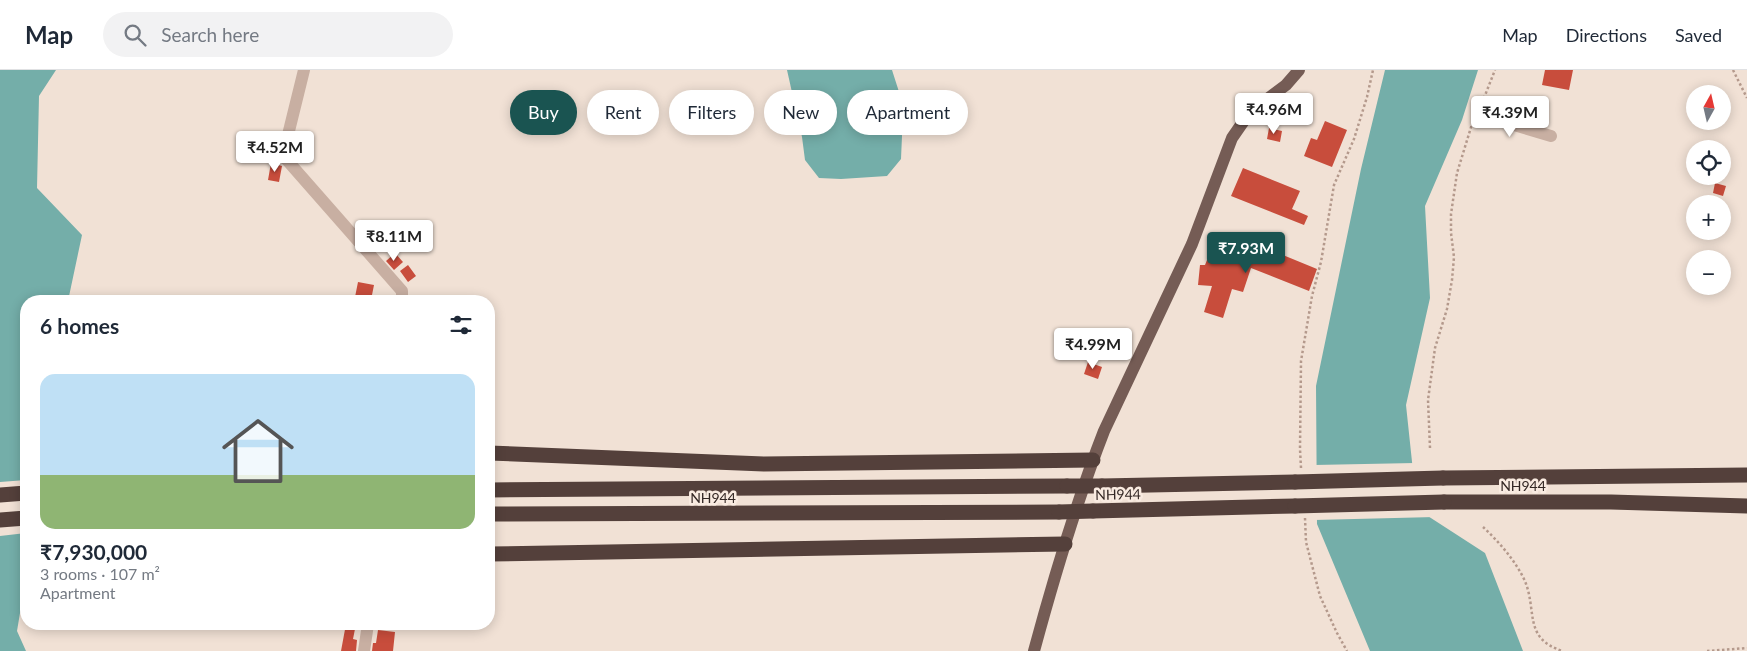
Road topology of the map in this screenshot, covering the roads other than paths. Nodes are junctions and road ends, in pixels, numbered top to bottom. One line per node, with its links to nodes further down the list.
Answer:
1 (304, 70): 5 (street)
2 (1300, 70): 7 (main road)
3 (1477, 114): 4 (street)
4 (1550, 136)
5 (402, 295)
6 (495, 453): 7 (highway)
7 (1093, 460): 16 (main road)
8 (1747, 475): 9 (highway, NH944 / NH944, bridge)
9 (495, 490)
10 (20, 493): 11 (highway)
11 (0, 495)
12 (1747, 506): 13 (highway, NH944 / NH944, bridge)
13 (495, 514)
14 (20, 518): 15 (highway)
15 (0, 520)
16 (1065, 544): 17 (highway); 20 (main road)
17 (495, 554)
18 (367, 630): 19 (street)
19 (364, 651)
20 (1034, 651)

